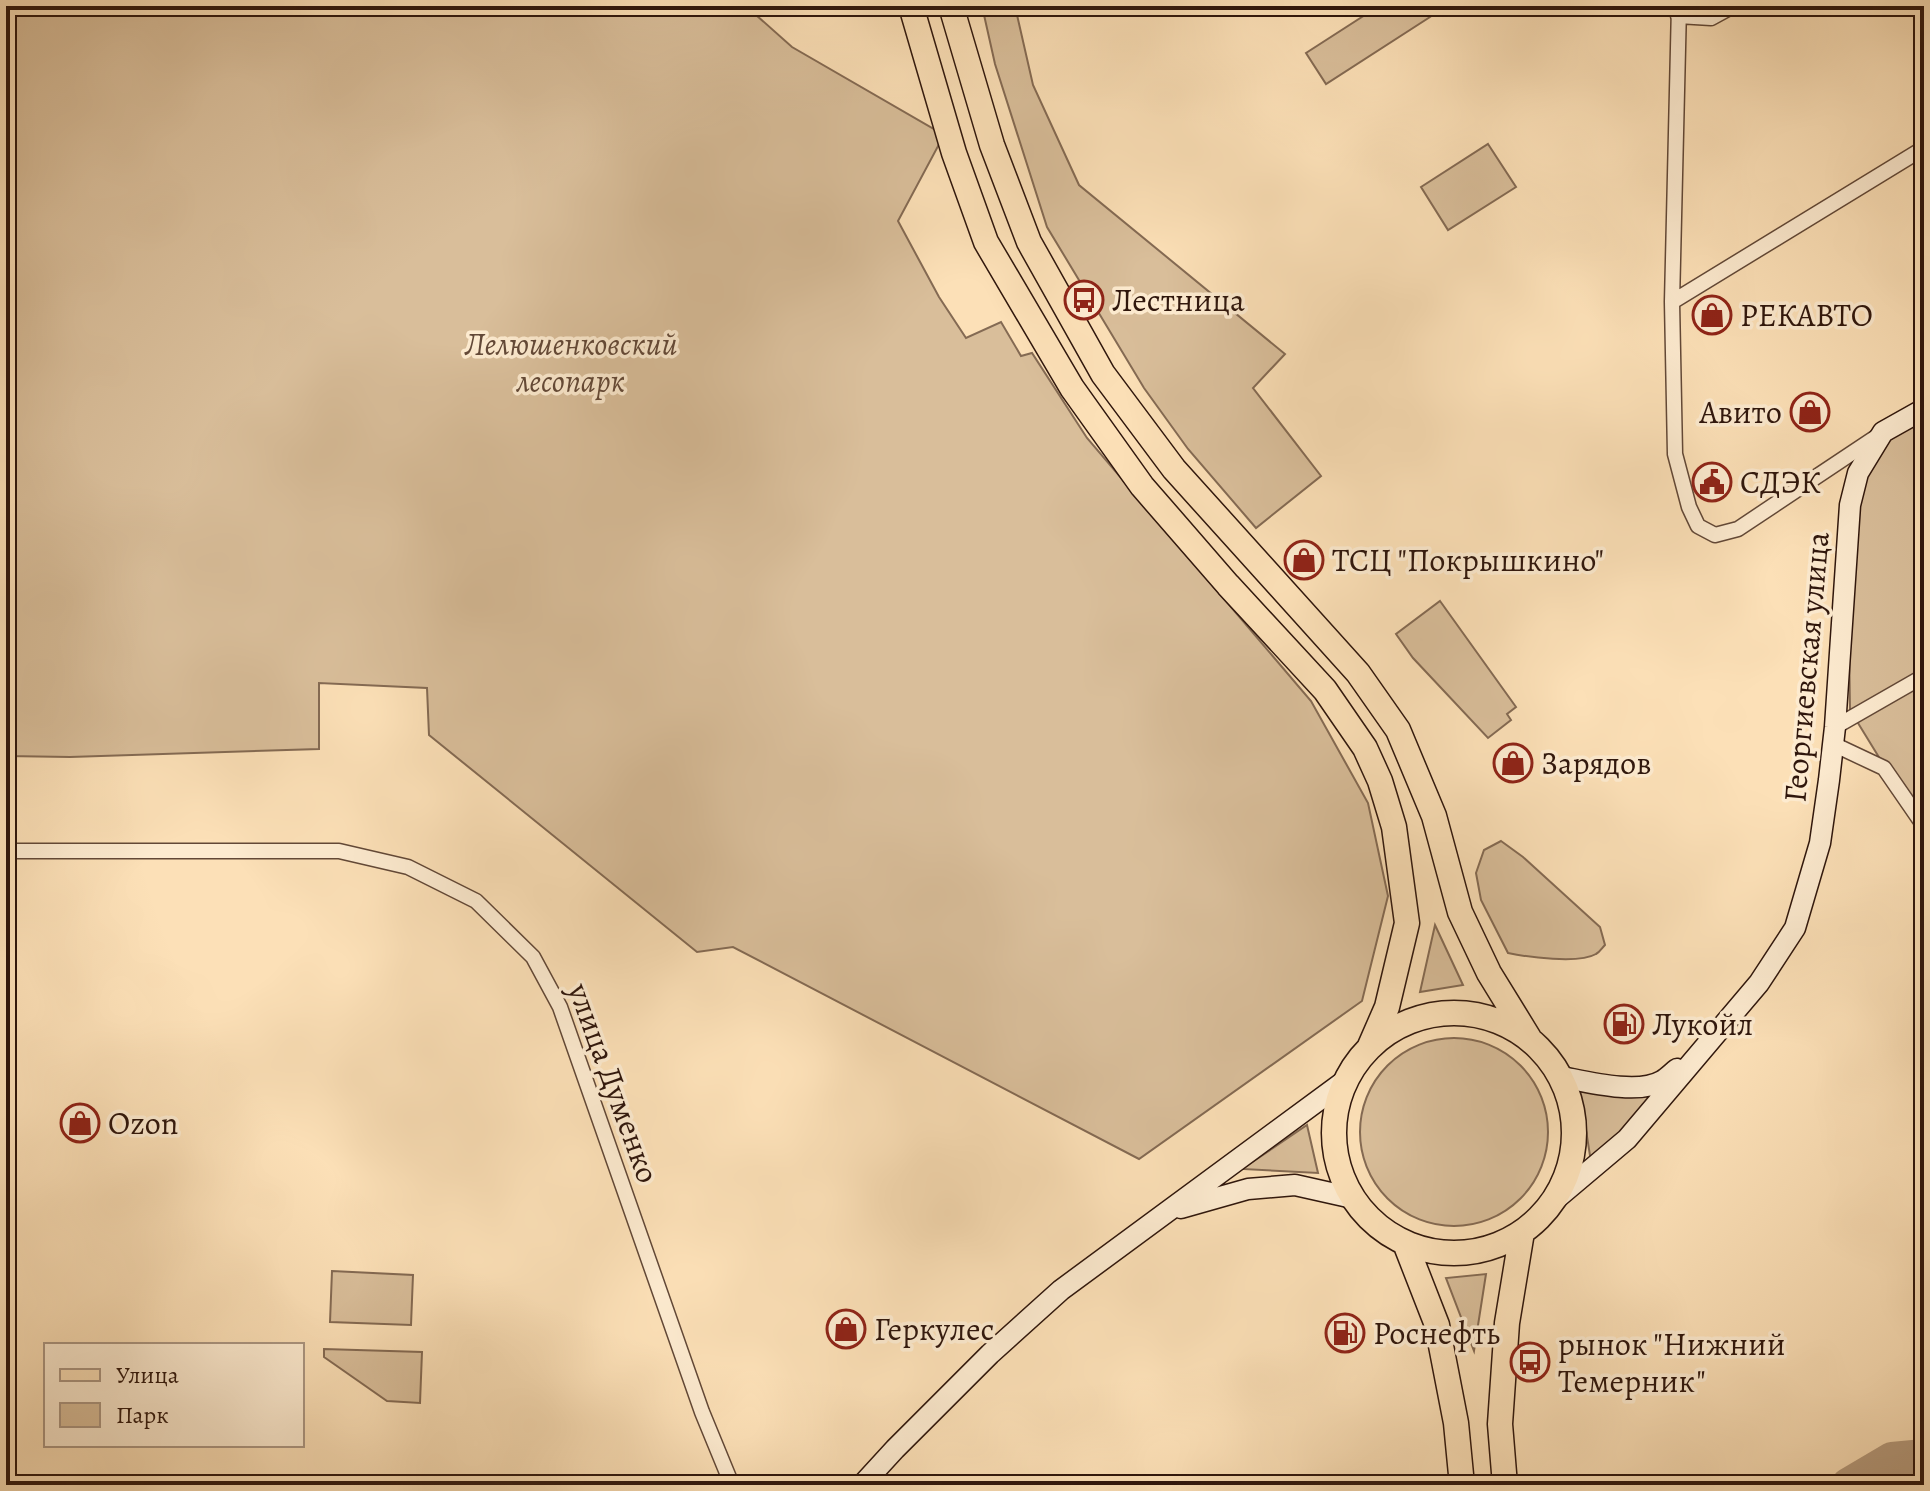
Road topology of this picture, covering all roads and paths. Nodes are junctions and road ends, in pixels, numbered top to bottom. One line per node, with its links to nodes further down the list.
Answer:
1 (911, 6): 14 (main road)
2 (951, 6): 13 (main road)
3 (1733, 6): 4 (street)
4 (1679, 11): 6 (street, Георгиевская улица)
5 (1924, 148): 6 (street)
6 (1672, 302): 8 (street, Георгиевская улица)
7 (1924, 409): 8 (street)
8 (1883, 432): 10 (street, Георгиевская улица)
9 (1924, 676): 10 (street)
10 (1834, 735): 11 (street); 15 (street, Георгиевская улица)
11 (1924, 826)
12 (6, 851): 23 (street, улица Думенко)
13 (1529, 1038): 14 (main road); 16 (main road)
14 (1370, 1046): 17 (main road)
15 (1705, 1047): 16 (street); 19 (street)
16 (1562, 1077): 19 (main road)
17 (1346, 1080): 18 (main road); 20 (street)
18 (1353, 1198): 20 (street); 22 (main road)
19 (1557, 1198): 21 (main road)
20 (1170, 1212): 24 (street)
21 (1522, 1232): 22 (main road); 26 (main road)
22 (1405, 1243): 25 (main road)
23 (732, 1485)
24 (862, 1485)
25 (1462, 1485)
26 (1505, 1485)

